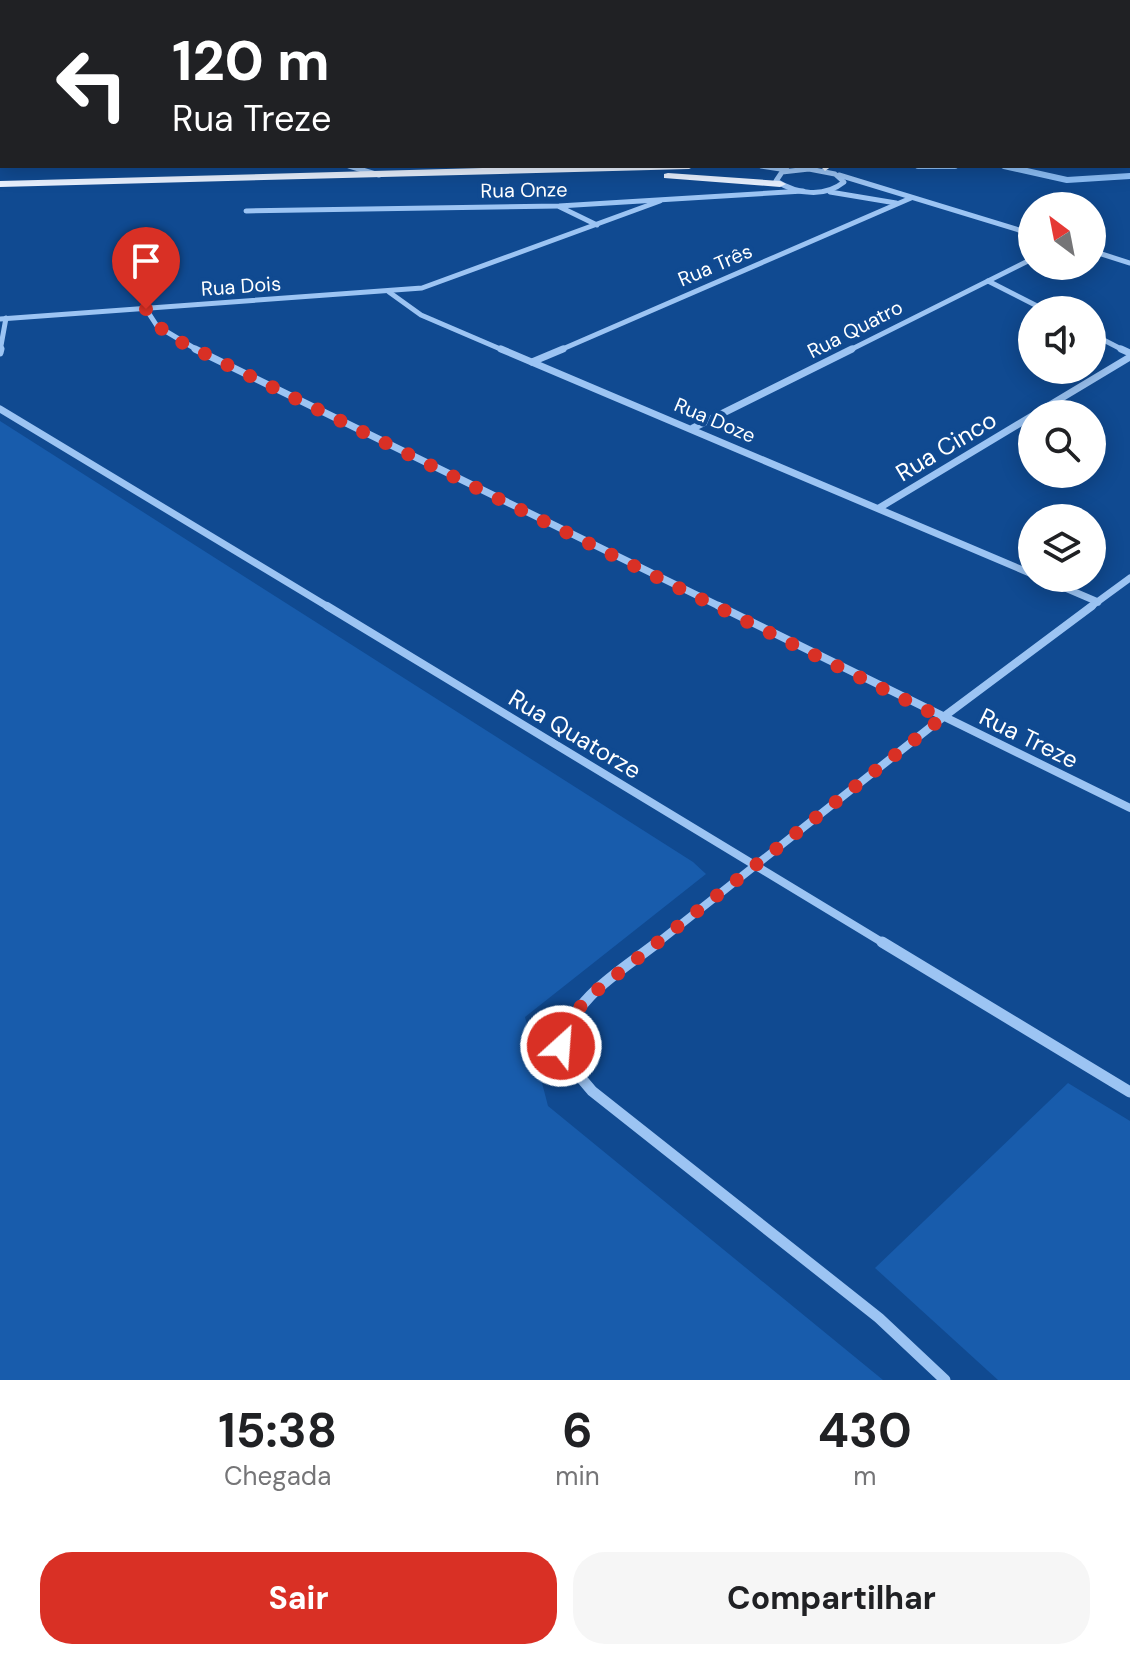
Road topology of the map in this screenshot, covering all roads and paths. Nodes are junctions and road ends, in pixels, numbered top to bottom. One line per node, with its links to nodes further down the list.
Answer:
1 (356, 168): 8 (street)
2 (649, 168): 7 (main road)
3 (769, 168): 6 (street); 10 (street)
4 (799, 168): 6 (street)
5 (826, 168): 6 (street); 9 (street)
6 (795, 169): 10 (street)
7 (568, 172): 8 (main road); 10 (main road)
8 (379, 175): 11 (main road)
9 (839, 175): 13 (street); 14 (street)
10 (778, 181): 12 (street)
11 (0, 184)
12 (803, 191): 13 (street); 15 (street, Rua Onze)
13 (826, 191): 16 (street)
14 (911, 198): 16 (street, Rua Três); 18 (street)
15 (660, 201): 17 (street, Rua Onze); 20 (street, Rua Dois)
16 (900, 203): 18 (street); 33 (street, Rua Três)
17 (559, 206): 19 (street, Rua Onze); 20 (street)
18 (932, 206): 21 (street)
19 (246, 211)
20 (597, 225): 26 (street, Rua Dois)
21 (1018, 230)
22 (1106, 255): 23 (street)
23 (1130, 263)
24 (1018, 266): 25 (street, Rua Quatro)
25 (988, 281): 27 (street); 37 (street, Rua Quatro)
26 (389, 292): 28 (street, Rua Dois); 33 (street, Rua Doze)
27 (1018, 296)
28 (146, 309): 29 (street, Rua Dois); 43 (street, Rua Treze)
29 (3, 318): 31 (street)
30 (1106, 342): 32 (street)
31 (0, 353)
32 (1130, 355): 34 (street, Rua Cinco)
33 (532, 362): 37 (street, Rua Doze)
34 (1058, 400)
35 (0, 409): 45 (street, Rua Quatorze)
36 (1018, 425): 38 (street, Rua Cinco)
37 (693, 428): 38 (street, Rua Doze)
38 (879, 508): 39 (street, Rua Doze)
39 (1018, 568)
40 (1130, 578): 42 (street)
41 (1075, 592): 42 (street)
42 (1098, 602): 43 (street)
43 (942, 718): 44 (street, Rua Treze); 45 (street)
44 (1130, 808)
45 (753, 866): 46 (street, Rua Quatorze); 47 (street)
46 (1130, 1092)
47 (945, 1380)

